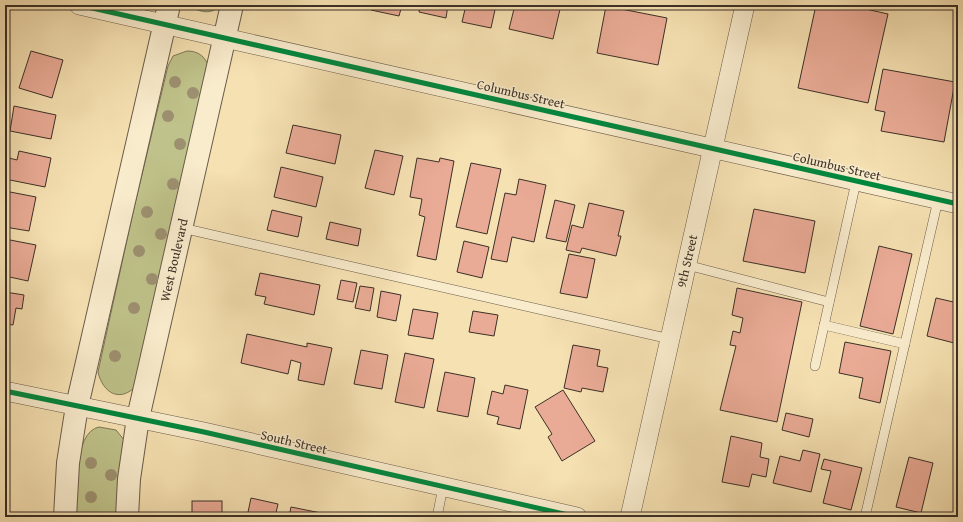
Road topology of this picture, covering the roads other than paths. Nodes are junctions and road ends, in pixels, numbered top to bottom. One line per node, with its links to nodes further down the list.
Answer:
1 (79, 5): 4 (street, Columbus Street)
2 (232, 5): 5 (street, West Boulevard)
3 (745, 5): 6 (street, 9th Street)
4 (167, 15): 5 (street, Columbus Street); 18 (street)
5 (224, 37): 6 (street, Columbus Street); 10 (street, West Boulevard)
6 (712, 150): 7 (street, Columbus Street); 11 (street, 9th Street)
7 (856, 182): 8 (street, Columbus Street); 12 (lane)
8 (938, 200): 9 (street, Columbus Street); 15 (lane)
9 (958, 204)
10 (181, 228): 14 (lane); 19 (street, West Boulevard)
11 (686, 265): 12 (lane); 14 (street, 9th Street)
12 (829, 302): 13 (lane)
13 (824, 325): 15 (lane); 16 (lane)
14 (670, 339): 25 (street, 9th Street)
15 (905, 344): 26 (lane)
16 (815, 366)
17 (5, 391): 18 (street, South Street)
18 (77, 406): 19 (street, South Street); 21 (street)
19 (138, 418): 20 (street, South Street); 22 (street, West Boulevard)
20 (443, 487): 23 (lane); 24 (street, South Street)
21 (65, 517)
22 (127, 517)
23 (437, 517)
24 (577, 517)
25 (630, 517)
26 (865, 517)

